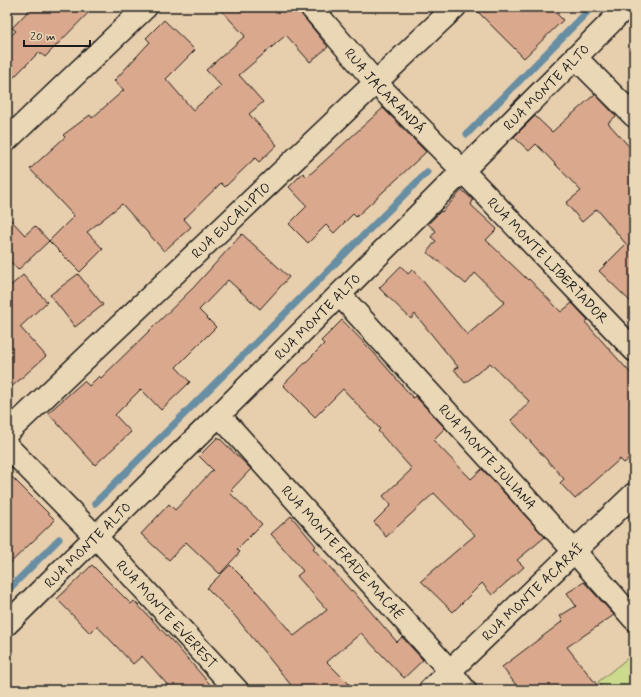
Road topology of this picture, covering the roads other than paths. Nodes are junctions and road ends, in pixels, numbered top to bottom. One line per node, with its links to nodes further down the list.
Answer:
1 (146, 7): 8 (street)
2 (311, 7): 6 (street, RUA JACARANDÁ)
3 (455, 7): 6 (street, RUA EUCALIPTO)
4 (626, 7): 5 (street, RUA MONTE ALTO)
5 (575, 57): 7 (street); 9 (street, RUA MONTE ALTO)
6 (376, 83): 9 (street, RUA JACARANDÁ); 13 (street, RUA EUCALIPTO)
7 (634, 116)
8 (7, 140)
9 (462, 170): 10 (street, RUA MONTE ALTO); 11 (street, RUA MONTE LIBERTADOR)
10 (340, 295): 12 (street, RUA MONTE ALTO); 17 (street, RUA MONTE JULIANA)
11 (634, 350)
12 (220, 415): 16 (street, RUA MONTE ALTO); 20 (street, RUA MONTE FRADE MACAÉ)
13 (7, 433)
14 (7, 446): 16 (street, RUA MONTE EVEREST)
15 (634, 494): 17 (street, RUA MONTE ACARAÍ)
16 (96, 537): 19 (street, RUA MONTE ALTO); 21 (street, RUA MONTE EVEREST)
17 (574, 551): 18 (street, RUA MONTE JULIANA); 20 (street, RUA MONTE ACARAÍ)
18 (634, 619)
19 (7, 624)
20 (450, 671): 22 (street, RUA MONTE ACARAÍ); 23 (street, RUA MONTE FRADE MACAÉ)
21 (237, 690)
22 (430, 690)
23 (465, 690)

